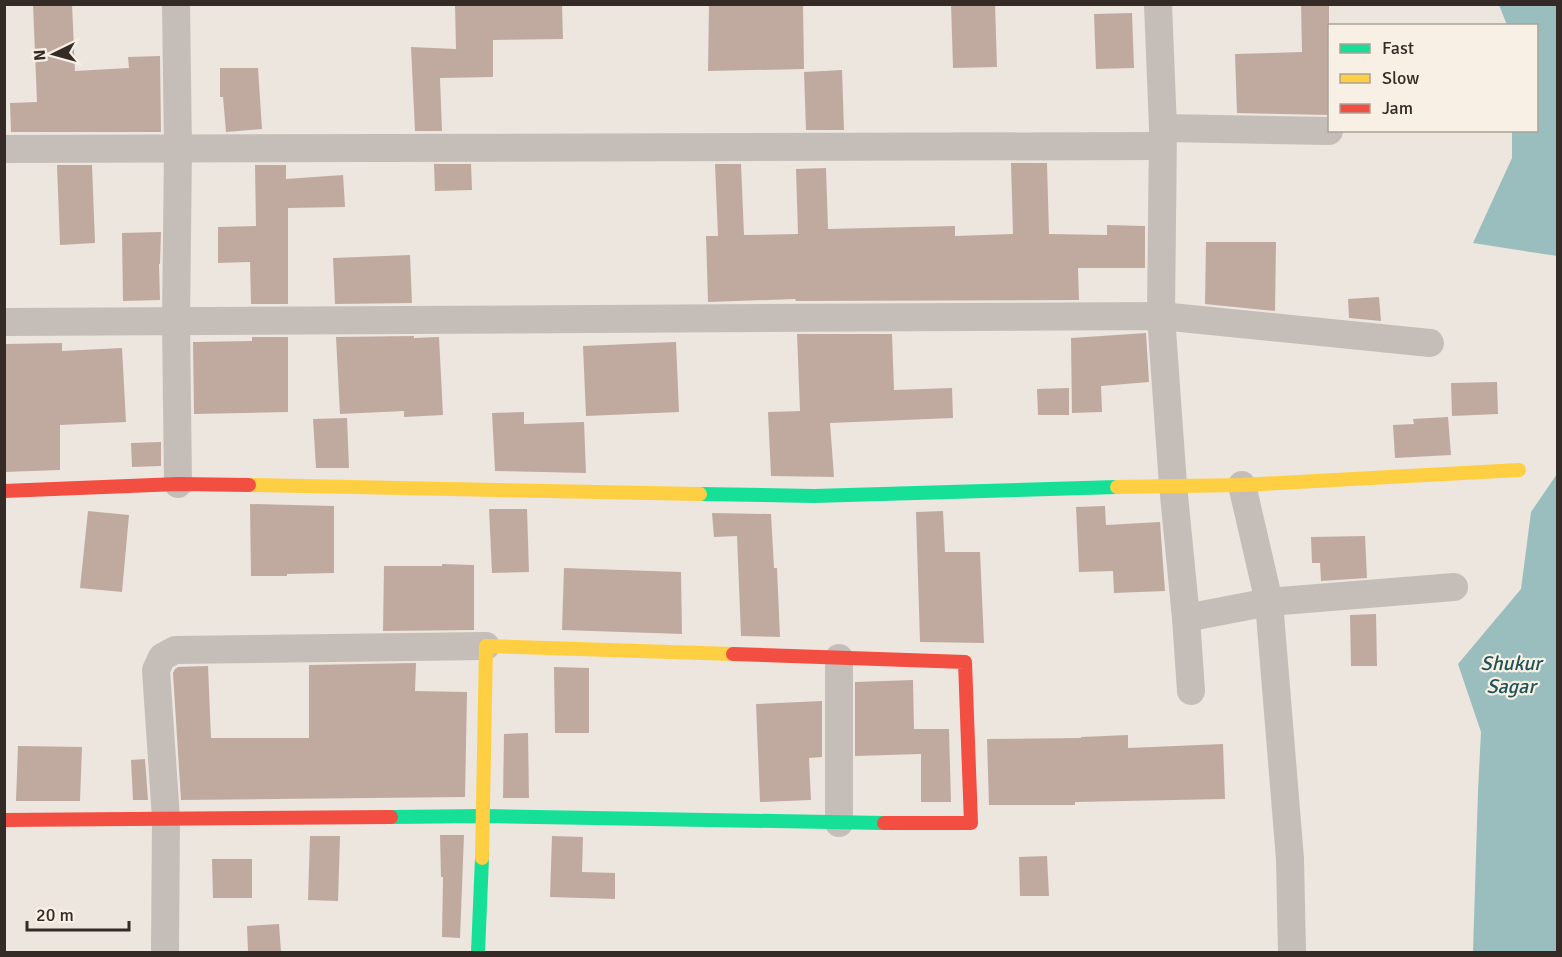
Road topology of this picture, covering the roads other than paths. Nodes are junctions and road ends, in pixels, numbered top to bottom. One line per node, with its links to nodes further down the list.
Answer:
1 (176, 4): 6 (street)
2 (1158, 4): 4 (street)
3 (1328, 130): 4 (street)
4 (1163, 137): 6 (street); 7 (street)
5 (4, 149): 6 (street)
6 (178, 150): 9 (street)
7 (1161, 316): 9 (street); 10 (street); 13 (street)
8 (4, 322): 9 (street)
9 (176, 322): 12 (street)
10 (1430, 343)
11 (1519, 470): 14 (street)
12 (178, 484): 13 (street); 15 (street)
13 (1173, 485): 14 (street); 18 (street)
14 (1242, 485): 17 (street)
15 (4, 491)
16 (1454, 587): 17 (street)
17 (1269, 602): 18 (street); 28 (street)
18 (1186, 618): 21 (street)
19 (486, 646): 20 (street); 22 (street); 23 (street)
20 (839, 658): 25 (street); 25 (street)
21 (1191, 691)
22 (483, 816): 23 (street); 25 (street); 27 (street)
23 (166, 819): 24 (street); 26 (street)
24 (4, 820)
25 (839, 823)
26 (165, 952)
27 (478, 952)
28 (1291, 952)

